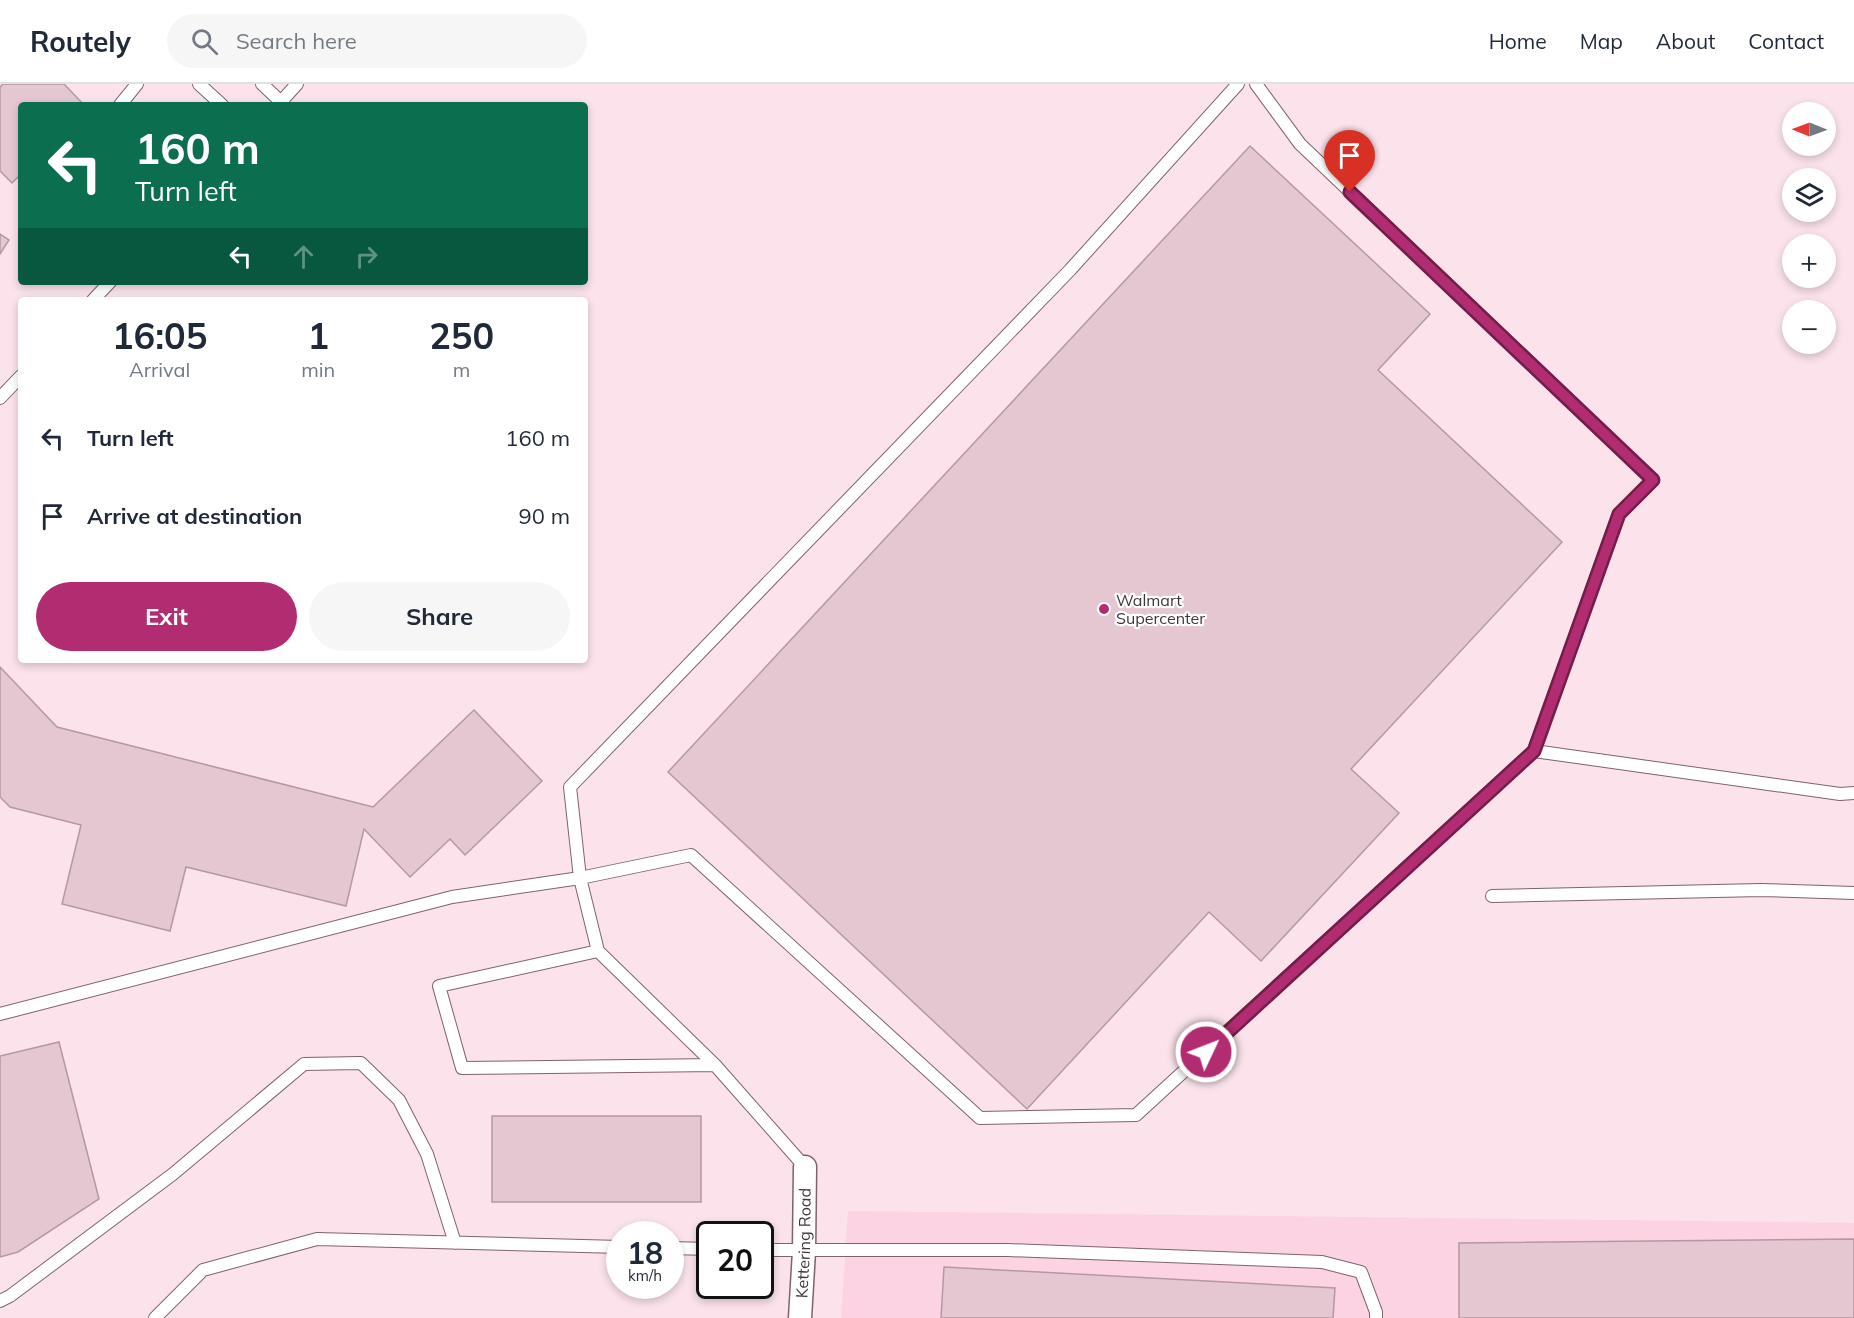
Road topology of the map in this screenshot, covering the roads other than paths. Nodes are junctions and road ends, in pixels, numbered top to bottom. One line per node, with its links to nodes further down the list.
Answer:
1 (137, 84): 7 (lane)
2 (199, 84): 8 (lane)
3 (261, 84): 9 (lane)
4 (297, 84): 10 (lane)
5 (1238, 84): 17 (lane)
6 (1256, 84): 15 (lane)
7 (122, 102)
8 (219, 102)
9 (277, 102)
10 (281, 102)
11 (107, 285): 12 (lane)
12 (96, 297)
13 (18, 379): 14 (lane)
14 (0, 398)
15 (1534, 751): 16 (lane); 17 (lane)
16 (1854, 793)
17 (580, 878): 20 (lane); 21 (lane)
18 (1854, 893): 19 (lane)
19 (1492, 896)
20 (598, 951): 22 (lane); 22 (lane)
21 (0, 1014)
22 (715, 1065): 23 (lane)
23 (805, 1167): 27 (street, Kettering Road)
24 (455, 1243): 25 (lane); 28 (lane); 29 (lane)
25 (606, 1247)
26 (774, 1250): 27 (lane)
27 (804, 1251): 30 (street, Kettering Road); 31 (lane)
28 (0, 1301)
29 (155, 1318)
30 (800, 1318)
31 (1376, 1318)

